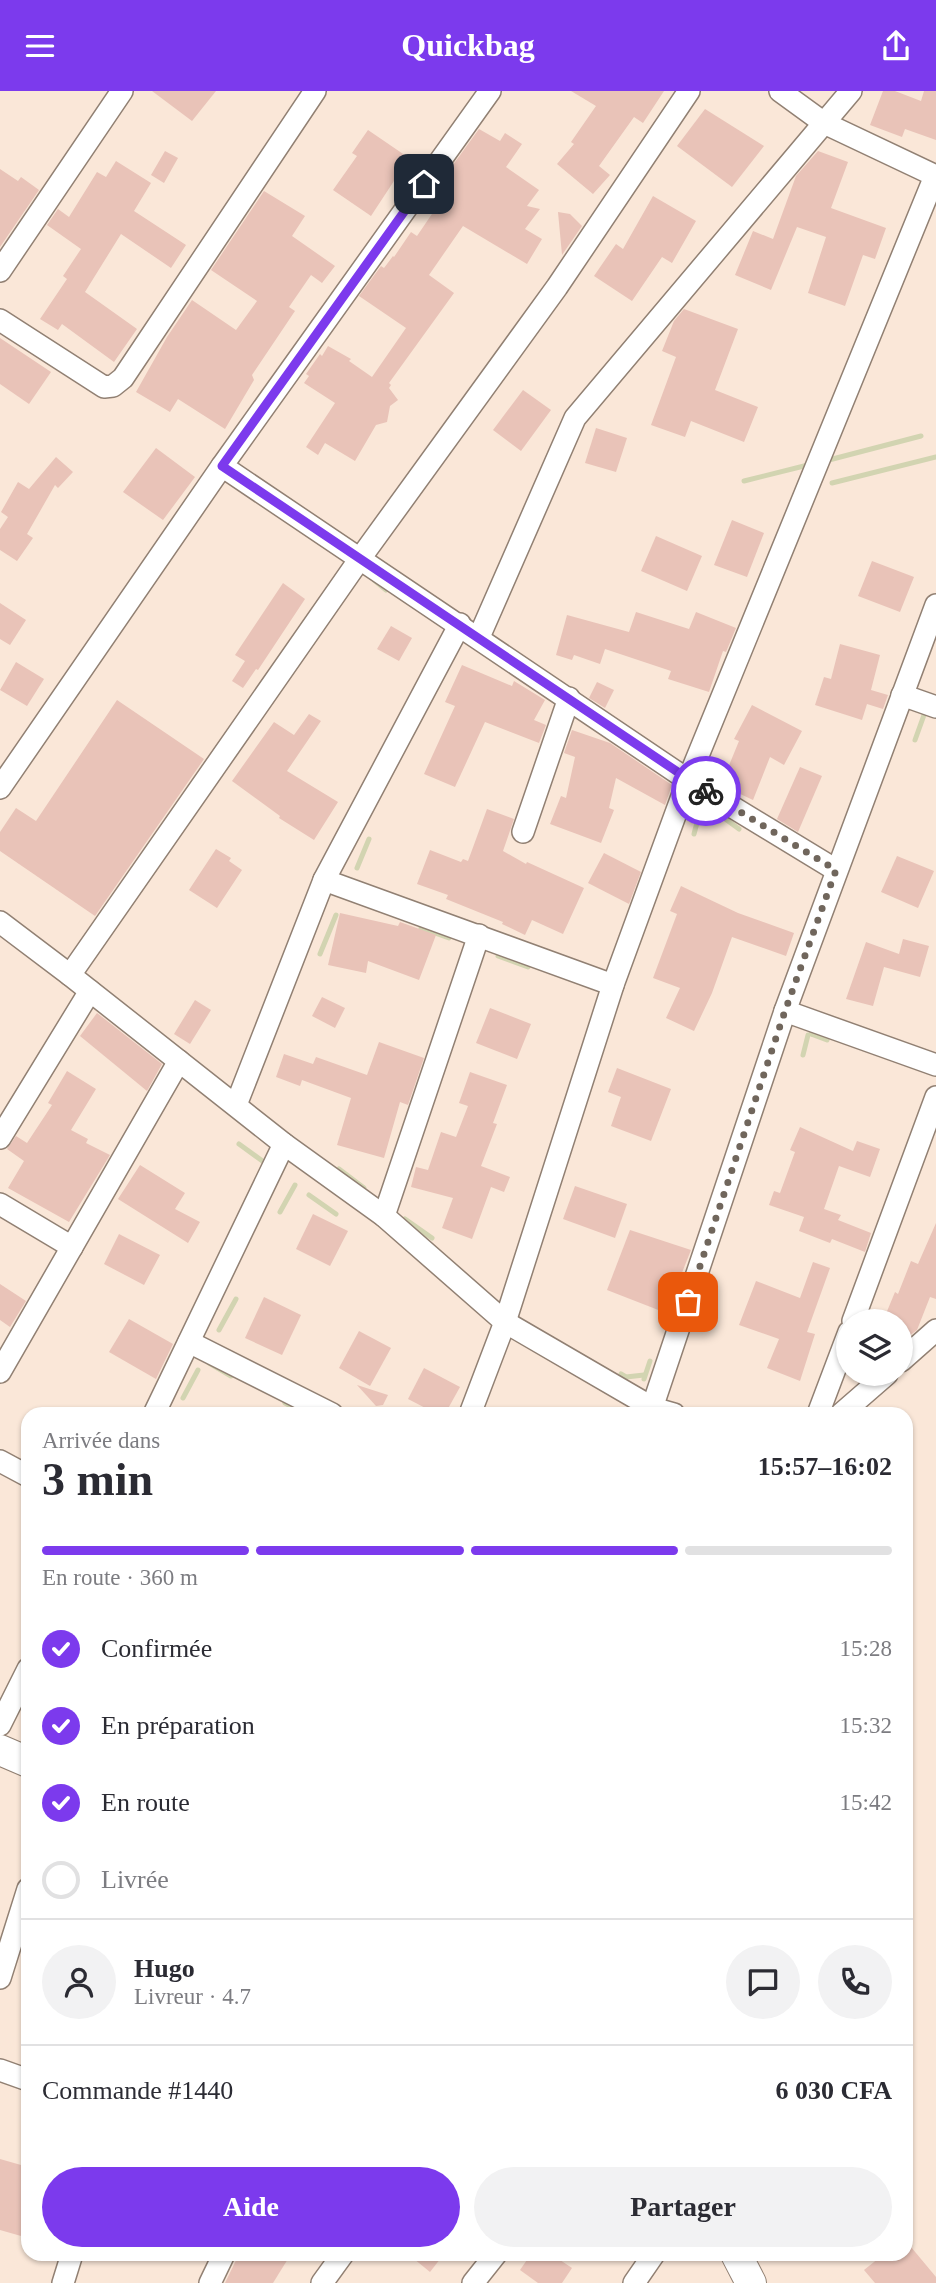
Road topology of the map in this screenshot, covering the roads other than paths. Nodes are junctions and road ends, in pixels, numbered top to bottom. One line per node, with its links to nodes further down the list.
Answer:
1 (122, 91): 9 (street)
2 (316, 91): 10 (street)
3 (689, 91): 12 (street)
4 (780, 91): 7 (street)
5 (851, 91): 7 (street)
6 (484, 93): 11 (street)
7 (824, 123): 8 (street); 15 (street)
8 (936, 176): 19 (street)
9 (0, 271)
10 (0, 320)
11 (222, 466): 12 (street); 20 (street)
12 (359, 560): 14 (street); 26 (street)
13 (936, 605): 16 (street)
14 (460, 624): 15 (street); 23 (street)
15 (479, 638): 17 (street)
16 (902, 695): 18 (street); 22 (street)
17 (569, 698): 19 (street); 21 (street)
18 (936, 707)
19 (688, 780): 22 (street); 27 (street)
20 (0, 788)
21 (523, 832)
22 (836, 870): 29 (street)
23 (324, 880): 25 (street); 33 (street)
24 (0, 922): 26 (street)
25 (479, 935): 27 (street); 37 (street)
26 (70, 975): 28 (street)
27 (613, 985): 40 (street)
28 (90, 991): 30 (street); 34 (street)
29 (785, 1011): 31 (street); 51 (street)
30 (179, 1061): 33 (street); 38 (street)
31 (936, 1065)
32 (936, 1097): 39 (street)
33 (236, 1105): 35 (street)
34 (0, 1138)
35 (284, 1144): 37 (street); 42 (street)
36 (0, 1204): 38 (street)
37 (384, 1216): 40 (street)
38 (72, 1247): 45 (street)
39 (857, 1309)
40 (505, 1322): 49 (street); 50 (street)
41 (936, 1331): 43 (street)
42 (189, 1342): 47 (street); 48 (street)
43 (913, 1351)
44 (836, 1366): 52 (street)
45 (0, 1372)
46 (873, 1386): 53 (street)
47 (157, 1407)
48 (318, 1407)
49 (473, 1407)
50 (645, 1407)
51 (653, 1407)
52 (821, 1407)
53 (849, 1407)
54 (0, 1461): 55 (street)
55 (21, 1472)
56 (21, 1683): 57 (street)
57 (0, 1725)
58 (0, 1750): 59 (main road)
59 (21, 1759)
60 (21, 1911): 61 (street)
61 (0, 1978)
62 (0, 2070): 63 (street)
63 (21, 2078)
64 (70, 2261): 70 (street)
65 (221, 2261): 71 (street)
66 (337, 2261): 72 (street)
67 (491, 2261): 73 (street)
68 (649, 2261): 74 (street)
69 (740, 2261): 75 (main road)
70 (63, 2283)
71 (210, 2283)
72 (322, 2283)
73 (474, 2283)
74 (634, 2283)
75 (751, 2283)

